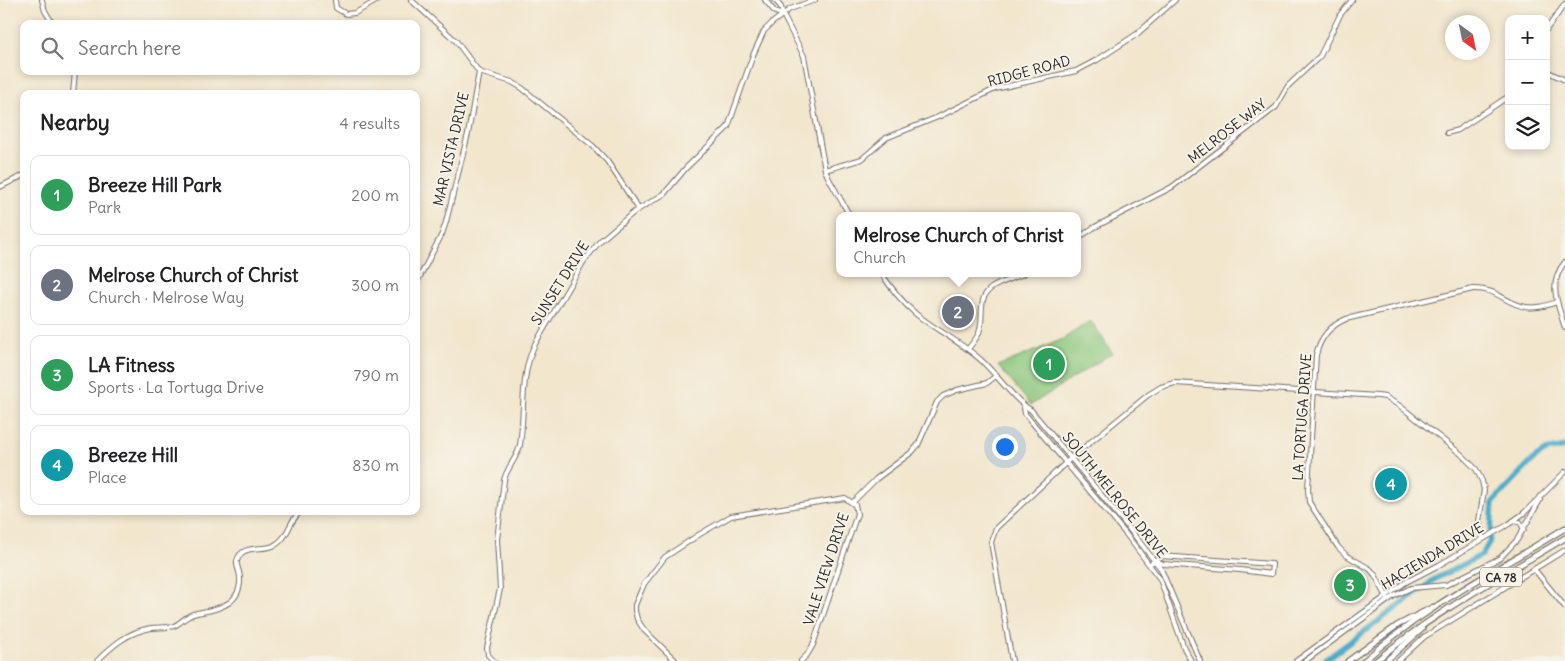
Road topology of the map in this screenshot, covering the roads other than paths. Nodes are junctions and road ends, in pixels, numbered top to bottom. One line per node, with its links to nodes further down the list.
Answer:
1 (42, 0): 12 (street)
2 (335, 0): 3 (street)
3 (378, 0)
4 (412, 0): 14 (street)
5 (765, 0): 11 (street)
6 (775, 0): 11 (street)
7 (815, 0): 11 (street, SUNSET DRIVE)
8 (1175, 0): 21 (street, RIDGE ROAD)
9 (1352, 0): 26 (street, MELROSE WAY)
10 (1565, 4): 13 (street)
11 (783, 15): 21 (street); 24 (street, SUNSET DRIVE)
12 (51, 20)
13 (1550, 25)
14 (479, 72): 24 (street); 28 (street, MAR VISTA DRIVE)
15 (1550, 73): 17 (street)
16 (75, 75): 18 (street)
17 (1565, 80)
18 (73, 90)
19 (1505, 99): 20 (street)
20 (1447, 133)
21 (825, 170): 25 (street)
22 (20, 177): 23 (street)
23 (0, 187)
24 (638, 208): 57 (street, SUNSET DRIVE)
25 (848, 212)
26 (1081, 236)
27 (1565, 262): 31 (street)
28 (420, 276)
29 (884, 277): 33 (street, SOUTH MELROSE DRIVE)
30 (1016, 277): 33 (street)
31 (1557, 302): 32 (street); 35 (street, LA TORTUGA DRIVE)
32 (1565, 328)
33 (968, 349): 34 (street, SOUTH MELROSE DRIVE)
34 (997, 375): 36 (street, SOUTH MELROSE DRIVE); 41 (street)
35 (1314, 391): 37 (street); 47 (street); 52 (street, LA TORTUGA DRIVE)
36 (1024, 407): 37 (street, SOUTH MELROSE DRIVE); 38 (street, SOUTH MELROSE DRIVE)
37 (1071, 458): 38 (street); 49 (street, SOUTH MELROSE DRIVE)
38 (1066, 462): 50 (street, SOUTH MELROSE DRIVE); 60 (street)
39 (1565, 472): 40 (street, HACIENDA DRIVE)
40 (1552, 484): 43 (street, HACIENDA DRIVE); 45 (street, HACIENDA DRIVE)
41 (853, 502): 58 (street, VALE VIEW DRIVE); 59 (street, VALE VIEW DRIVE)
42 (298, 515): 56 (street)
43 (1513, 521): 45 (street); 47 (street, HACIENDA DRIVE)
44 (1565, 528): 53 (highway, CA 78)
45 (1524, 529): 52 (street, HACIENDA DRIVE)
46 (1565, 538): 55 (highway, CA 78)
47 (1484, 539): 52 (street, HACIENDA DRIVE)
48 (1565, 550): 51 (street)
49 (1155, 560): 49 (street); 50 (street); 62 (street, SOUTH MELROSE DRIVE)
50 (1150, 564): 61 (street, SOUTH MELROSE DRIVE)
51 (1534, 569): 54 (street); 69 (street)
52 (1387, 598): 63 (street, HACIENDA DRIVE); 64 (street, HACIENDA DRIVE)
53 (1444, 603): 65 (highway); 66 (highway, CA 78)
54 (1565, 607)
55 (1437, 616): 67 (highway, CA 78); 68 (highway)
56 (97, 661)
57 (494, 661)
58 (676, 661)
59 (801, 661)
60 (1012, 661)
61 (1191, 661)
62 (1200, 661)
63 (1296, 661)
64 (1305, 661)
65 (1348, 661)
66 (1364, 661)
67 (1376, 661)
68 (1386, 661)
69 (1398, 661)

